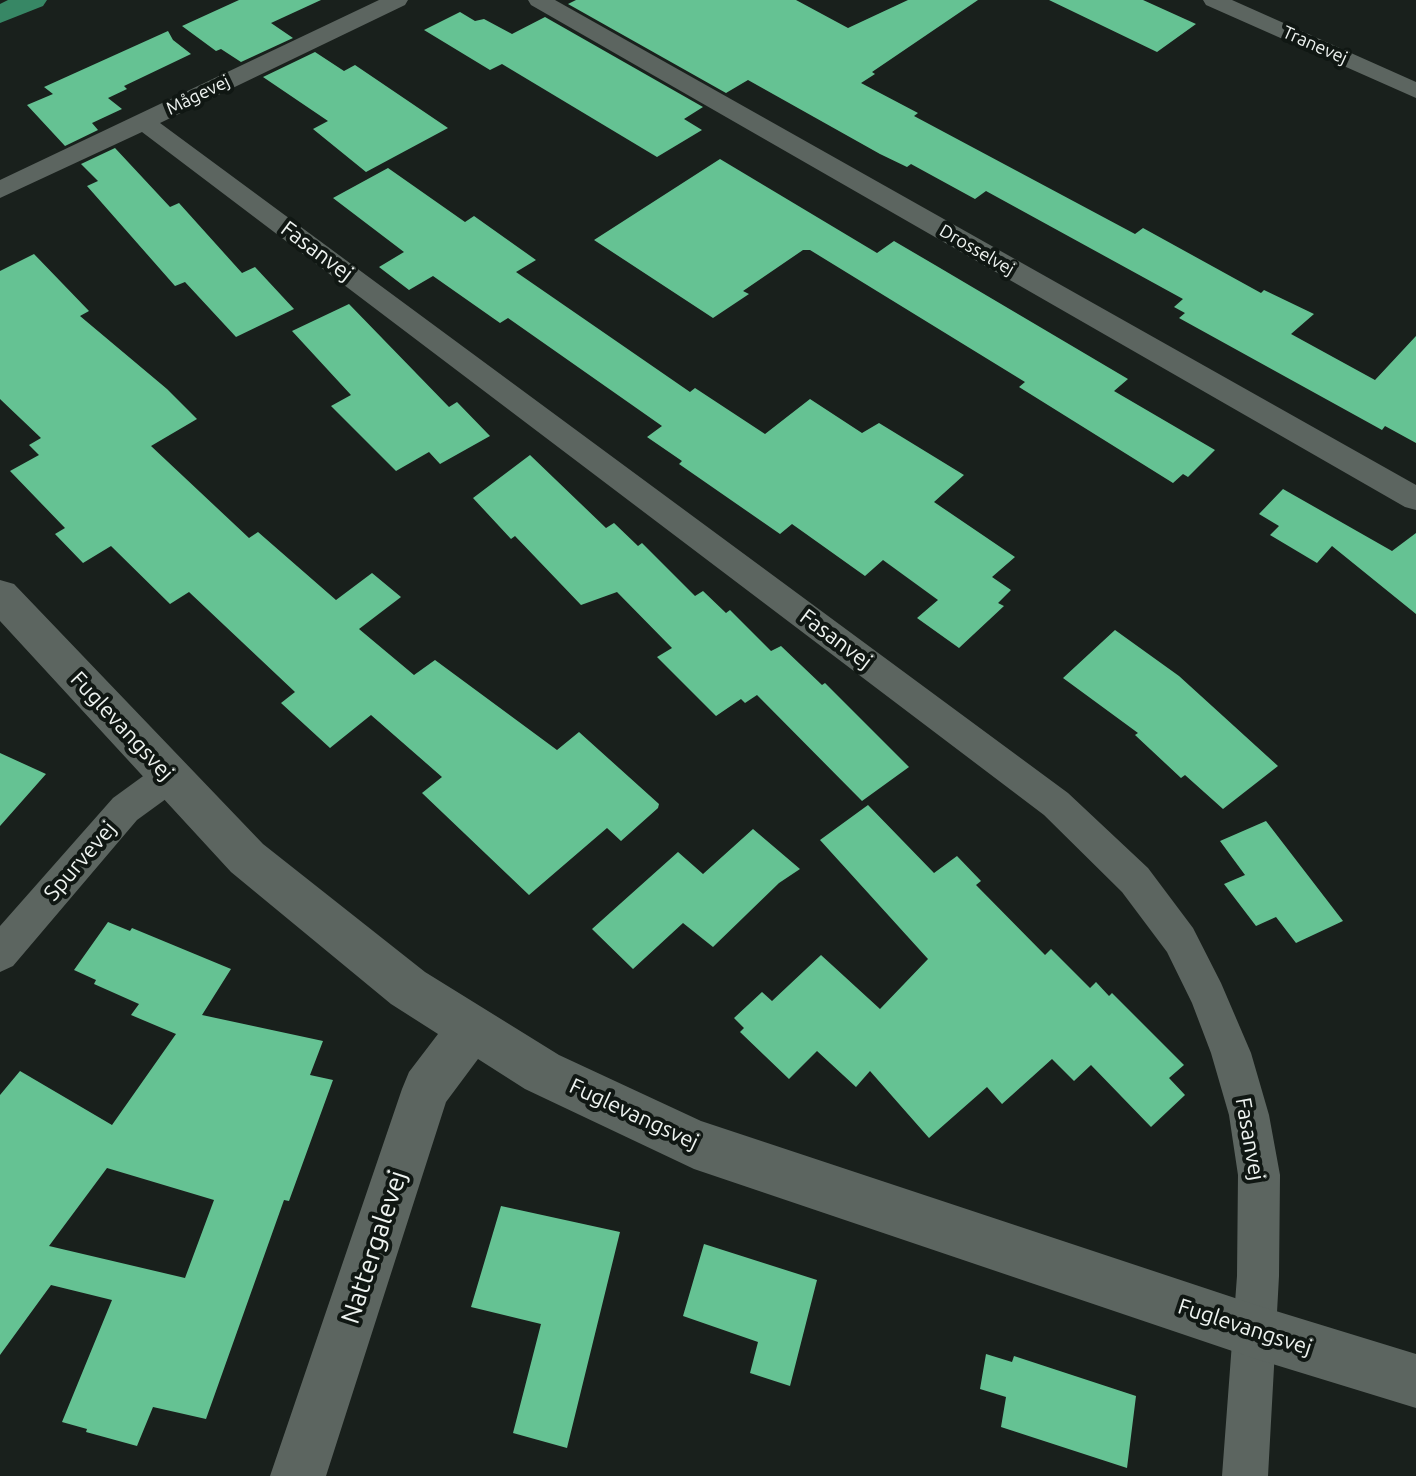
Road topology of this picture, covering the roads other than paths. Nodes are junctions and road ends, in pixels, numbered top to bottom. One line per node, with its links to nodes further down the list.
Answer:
1 (33, 0): 5 (main road)
2 (397, 0): 7 (street, Mågevej)
3 (539, 0): 9 (street, Drosselvej)
4 (1214, 0): 6 (street, Tranevej)
5 (0, 14)
6 (1416, 91)
7 (143, 121): 8 (street, Mågevej); 14 (street, Fasanvej)
8 (0, 190)
9 (1416, 499)
10 (0, 595): 11 (street, Fuglevangsvej)
11 (169, 777): 12 (street, Spurvevej); 13 (street, Fuglevangsvej)
12 (0, 954)
13 (471, 1029): 14 (street, Fuglevangsvej); 16 (street, Nattergalevej)
14 (1253, 1331): 15 (street, Fuglevangsvej); 17 (street, Fasanvej)
15 (1416, 1381)
16 (298, 1476)
17 (1245, 1476)

